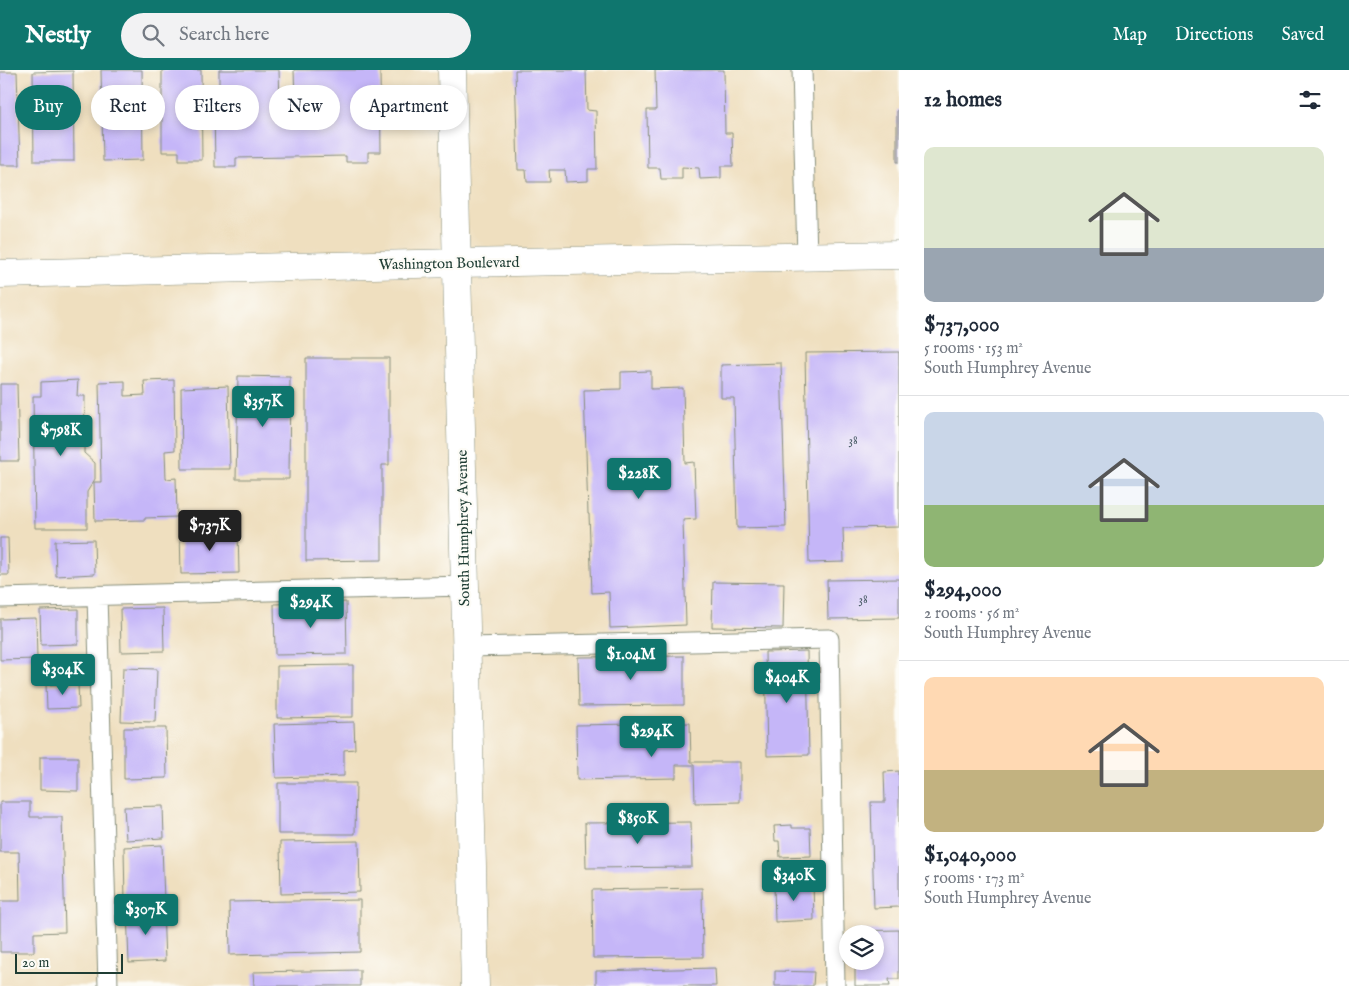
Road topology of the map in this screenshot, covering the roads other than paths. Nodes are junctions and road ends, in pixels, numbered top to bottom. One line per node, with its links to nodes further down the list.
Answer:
1 (452, 70): 5 (street, South Humphrey Avenue)
2 (802, 70): 4 (lane)
3 (899, 255): 4 (street, Washington Boulevard)
4 (807, 257): 5 (street, Washington Boulevard)
5 (457, 263): 6 (street, Washington Boulevard); 7 (street, South Humphrey Avenue)
6 (0, 274)
7 (465, 586): 8 (lane); 10 (street, South Humphrey Avenue)
8 (97, 595): 9 (lane); 11 (lane)
9 (0, 598)
10 (467, 647): 12 (street, South Humphrey Avenue); 13 (lane)
11 (108, 986)
12 (475, 986)
13 (834, 986)

